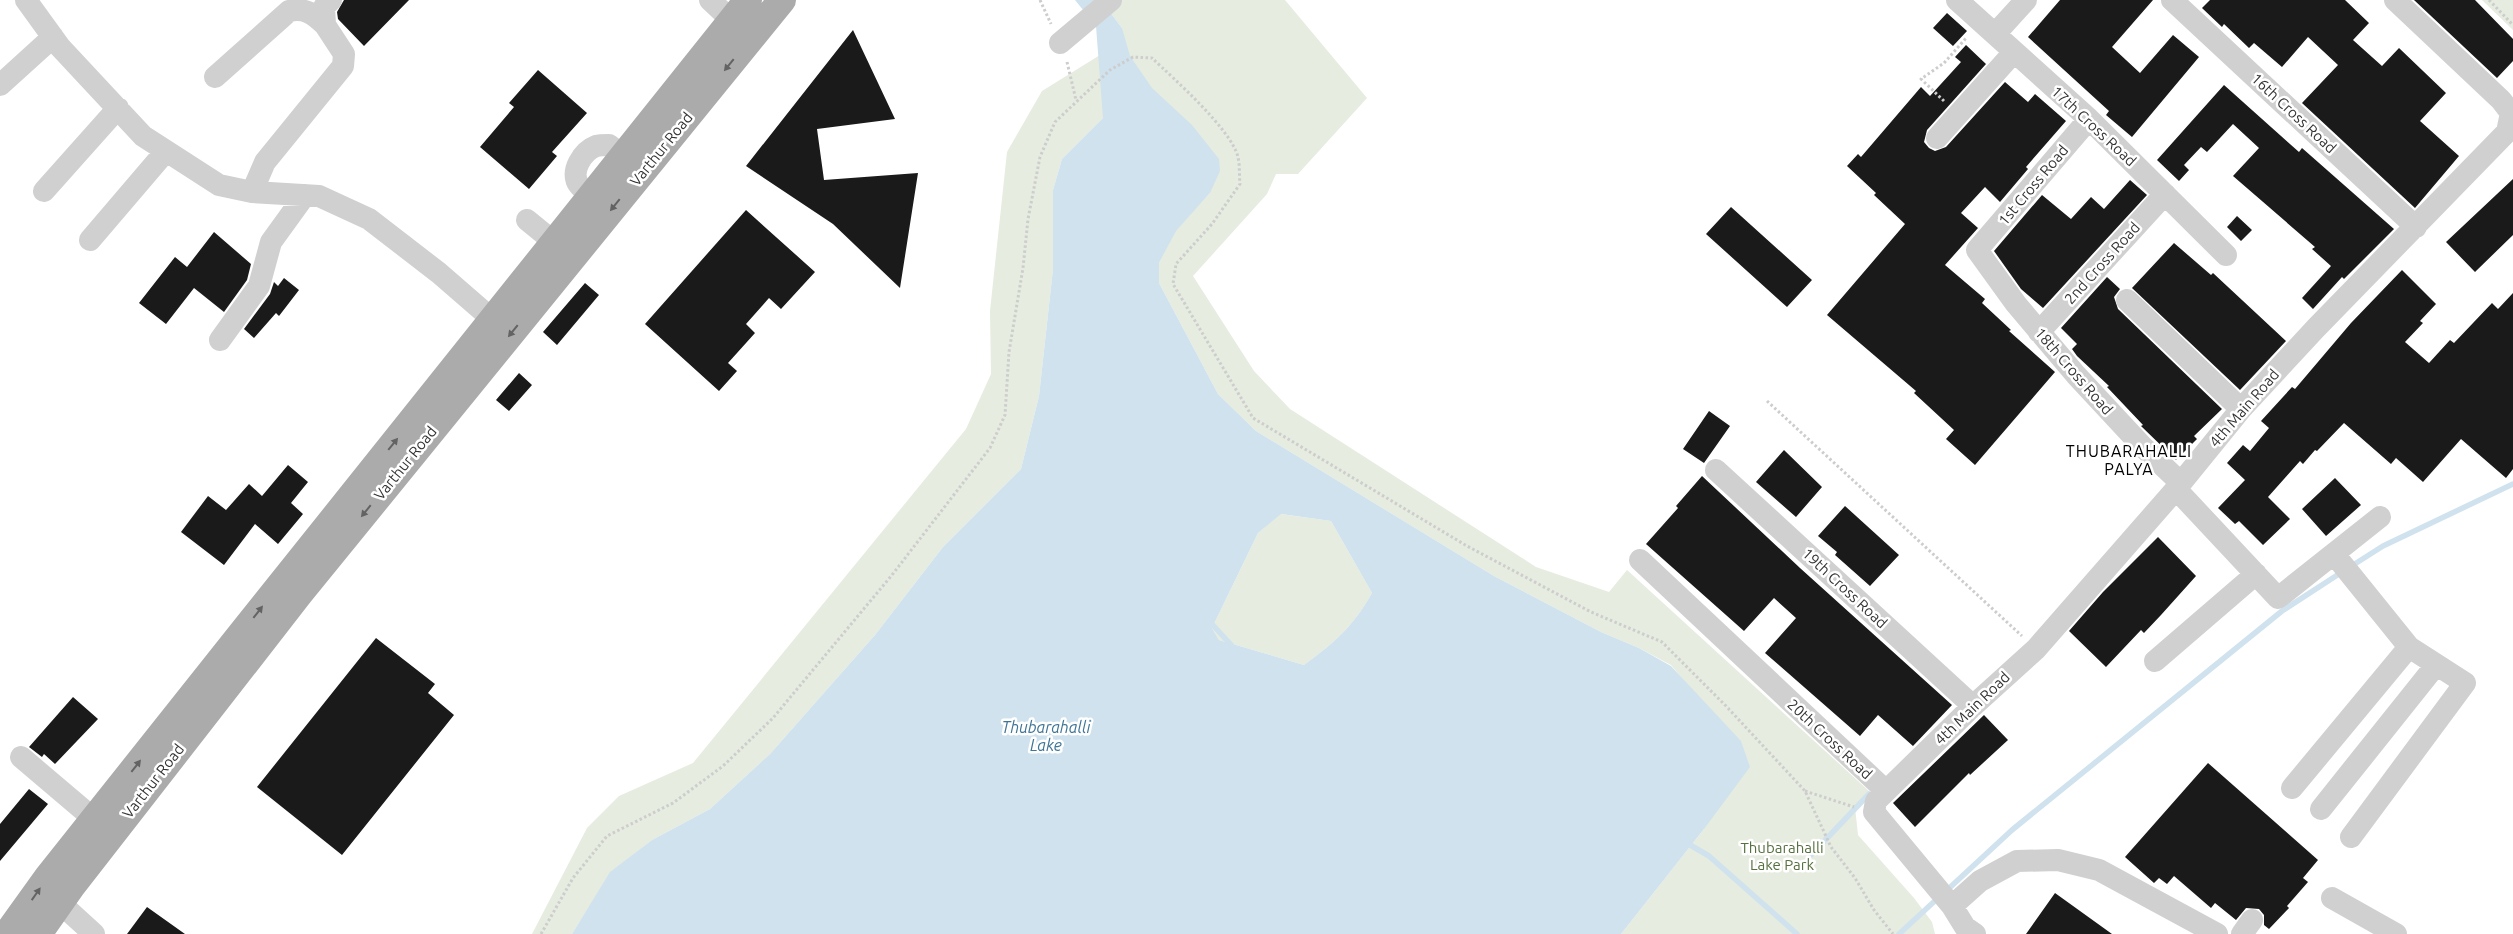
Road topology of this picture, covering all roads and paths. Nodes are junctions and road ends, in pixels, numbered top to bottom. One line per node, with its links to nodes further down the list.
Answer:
1 (26, 0): 16 (street)
2 (330, 0): 12 (street)
3 (710, 0): 15 (street)
4 (748, 0): 15 (main road, Varthur Road)
5 (782, 0): 15 (main road, Varthur Road)
6 (1111, 0): 17 (street)
7 (1958, 0): 14 (street, 17th Cross Road)
8 (2026, 0): 14 (street)
9 (2172, 0): 33 (street, 16th Cross Road)
10 (2394, 0): 21 (street)
11 (2490, 0): 13 (path)
12 (325, 25): 19 (street); 29 (street)
13 (2513, 25)
14 (1988, 28): 18 (street, 17th Cross Road); 23 (path)
15 (741, 30): 35 (main road, Varthur Road); 50 (main road, Varthur Road, one-way to 50)
16 (53, 37): 20 (street); 22 (street)
17 (1060, 43)
18 (2014, 52): 23 (street); 24 (street, 17th Cross Road)
19 (215, 77)
20 (0, 85)
21 (2507, 94): 25 (street, 4th Main Road)
22 (118, 108): 27 (street); 28 (street)
23 (1958, 114): 26 (street)
24 (2089, 120): 30 (street, 17th Cross Road); 36 (street, 1st Cross Road)
25 (2510, 134): 33 (street, 4th Main Road)
26 (1937, 138)
27 (166, 150): 29 (street); 34 (street)
28 (44, 191)
29 (252, 192): 31 (street)
30 (2166, 194): 37 (street, 17th Cross Road); 40 (street, 2nd Cross Road)
31 (305, 196): 39 (street); 41 (street)
32 (527, 220): 35 (street)
33 (2416, 227): 43 (street, 4th Main Road)
34 (90, 240)
35 (554, 242): 39 (main road, Varthur Road)
36 (1977, 250): 40 (street, 18th Cross Road)
37 (2226, 255)
38 (2127, 300): 43 (street)
39 (492, 319): 50 (main road, Varthur Road, one-way to 39)
40 (2039, 332): 45 (street, 18th Cross Road)
41 (220, 340)
42 (1767, 401): 52 (path)
43 (2241, 409): 45 (street, 4th Main Road)
44 (1716, 470): 55 (street, 19th Cross Road)
45 (2179, 486): 49 (street, 18th Cross Road); 52 (street, 4th Main Road)
46 (2380, 518): 48 (street)
47 (1640, 560): 59 (street, 20th Cross Road)
48 (2342, 565): 49 (street, 18th Cross Road); 51 (street)
49 (2256, 574): 53 (street)
50 (250, 639): 62 (main road, Varthur Road, one-way to 50); 65 (main road, Varthur Road)
51 (2409, 647): 54 (street); 57 (street)
52 (2036, 648): 55 (street, 4th Main Road)
53 (2155, 661)
54 (2436, 665): 61 (street); 63 (street)
55 (1973, 706): 59 (street, 4th Main Road)
56 (21, 757): 62 (street)
57 (2292, 788)
58 (1805, 791): 60 (path); 67 (path); 71 (path)
59 (1886, 791): 66 (street, 20th Cross Road)
60 (1855, 807)
61 (2321, 809)
62 (94, 818): 68 (main road, Varthur Road, one-way to 62)
63 (2351, 838)
64 (2332, 898): 74 (street)
65 (60, 903): 69 (main road, Varthur Road); 70 (street)
66 (1950, 903): 72 (street, 20th Cross Road); 73 (street)
67 (1892, 933)
68 (7, 934)
69 (38, 934)
70 (94, 934)
71 (540, 934)
72 (1975, 934)
73 (2217, 934)
74 (2396, 934)

